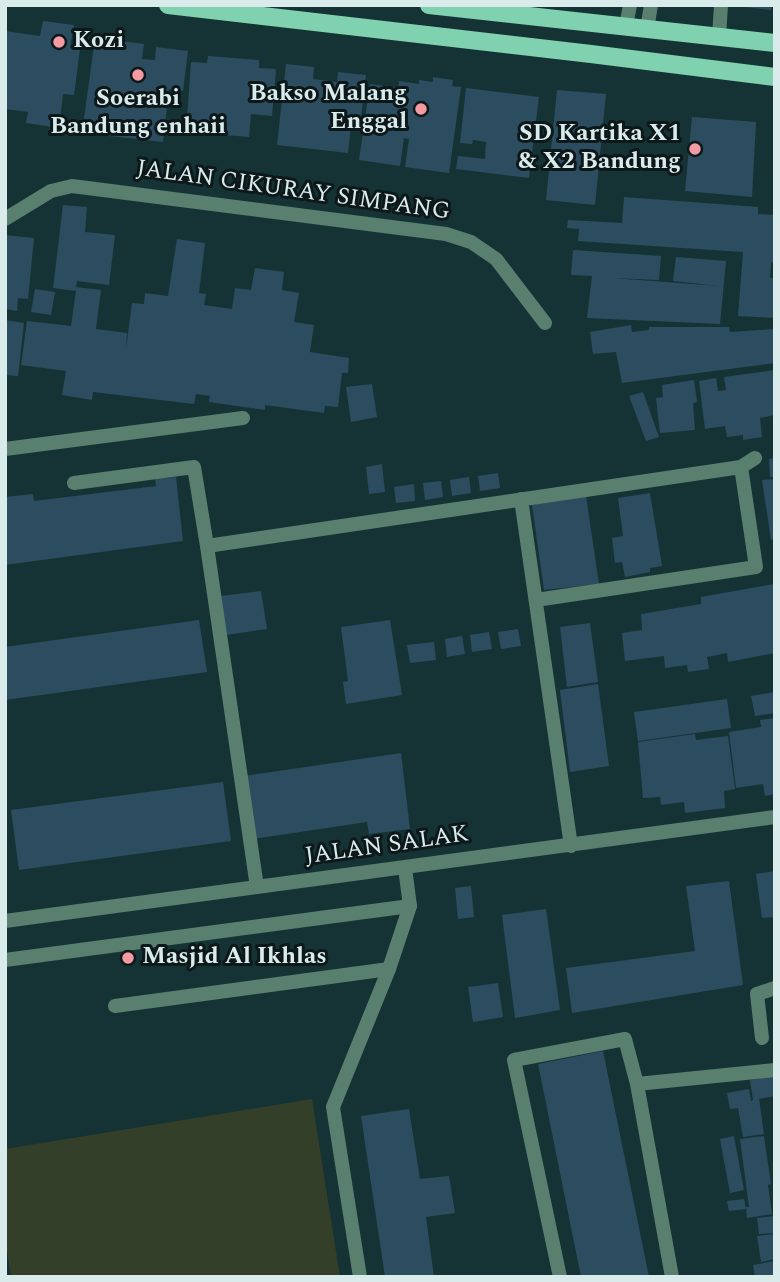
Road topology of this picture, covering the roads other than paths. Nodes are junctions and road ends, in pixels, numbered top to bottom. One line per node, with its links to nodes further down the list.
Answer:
1 (168, 5): 11 (main road)
2 (429, 5): 6 (main road)
3 (630, 5): 7 (street)
4 (651, 5): 8 (street)
5 (721, 5): 9 (street)
6 (534, 11): 7 (main road)
7 (626, 26): 8 (main road)
8 (648, 29): 9 (main road)
9 (719, 37): 10 (main road)
10 (775, 43)
11 (775, 77)
12 (5, 219): 13 (street, JALAN CIKURAY SIMPANG)
13 (545, 323)
14 (243, 418): 15 (street)
15 (5, 449)
16 (755, 458): 17 (street)
17 (741, 467): 19 (street); 21 (street)
18 (74, 483): 20 (street)
19 (521, 499): 20 (street); 21 (street)
20 (207, 546): 25 (street)
21 (536, 600): 23 (street)
22 (775, 817): 23 (street, JALAN SALAK)
23 (571, 846): 24 (street, JALAN SALAK)
24 (405, 869): 25 (street, JALAN SALAK); 26 (street)
25 (257, 887): 27 (street, JALAN SALAK)
26 (410, 906): 28 (street); 29 (street)
27 (5, 921)
28 (5, 960)
29 (389, 969): 31 (street); 35 (street)
30 (775, 988): 32 (street)
31 (115, 1006)
32 (762, 1038)
33 (775, 1070): 34 (street)
34 (637, 1084): 36 (street); 37 (street)
35 (360, 1277)
36 (560, 1277)
37 (673, 1277)

